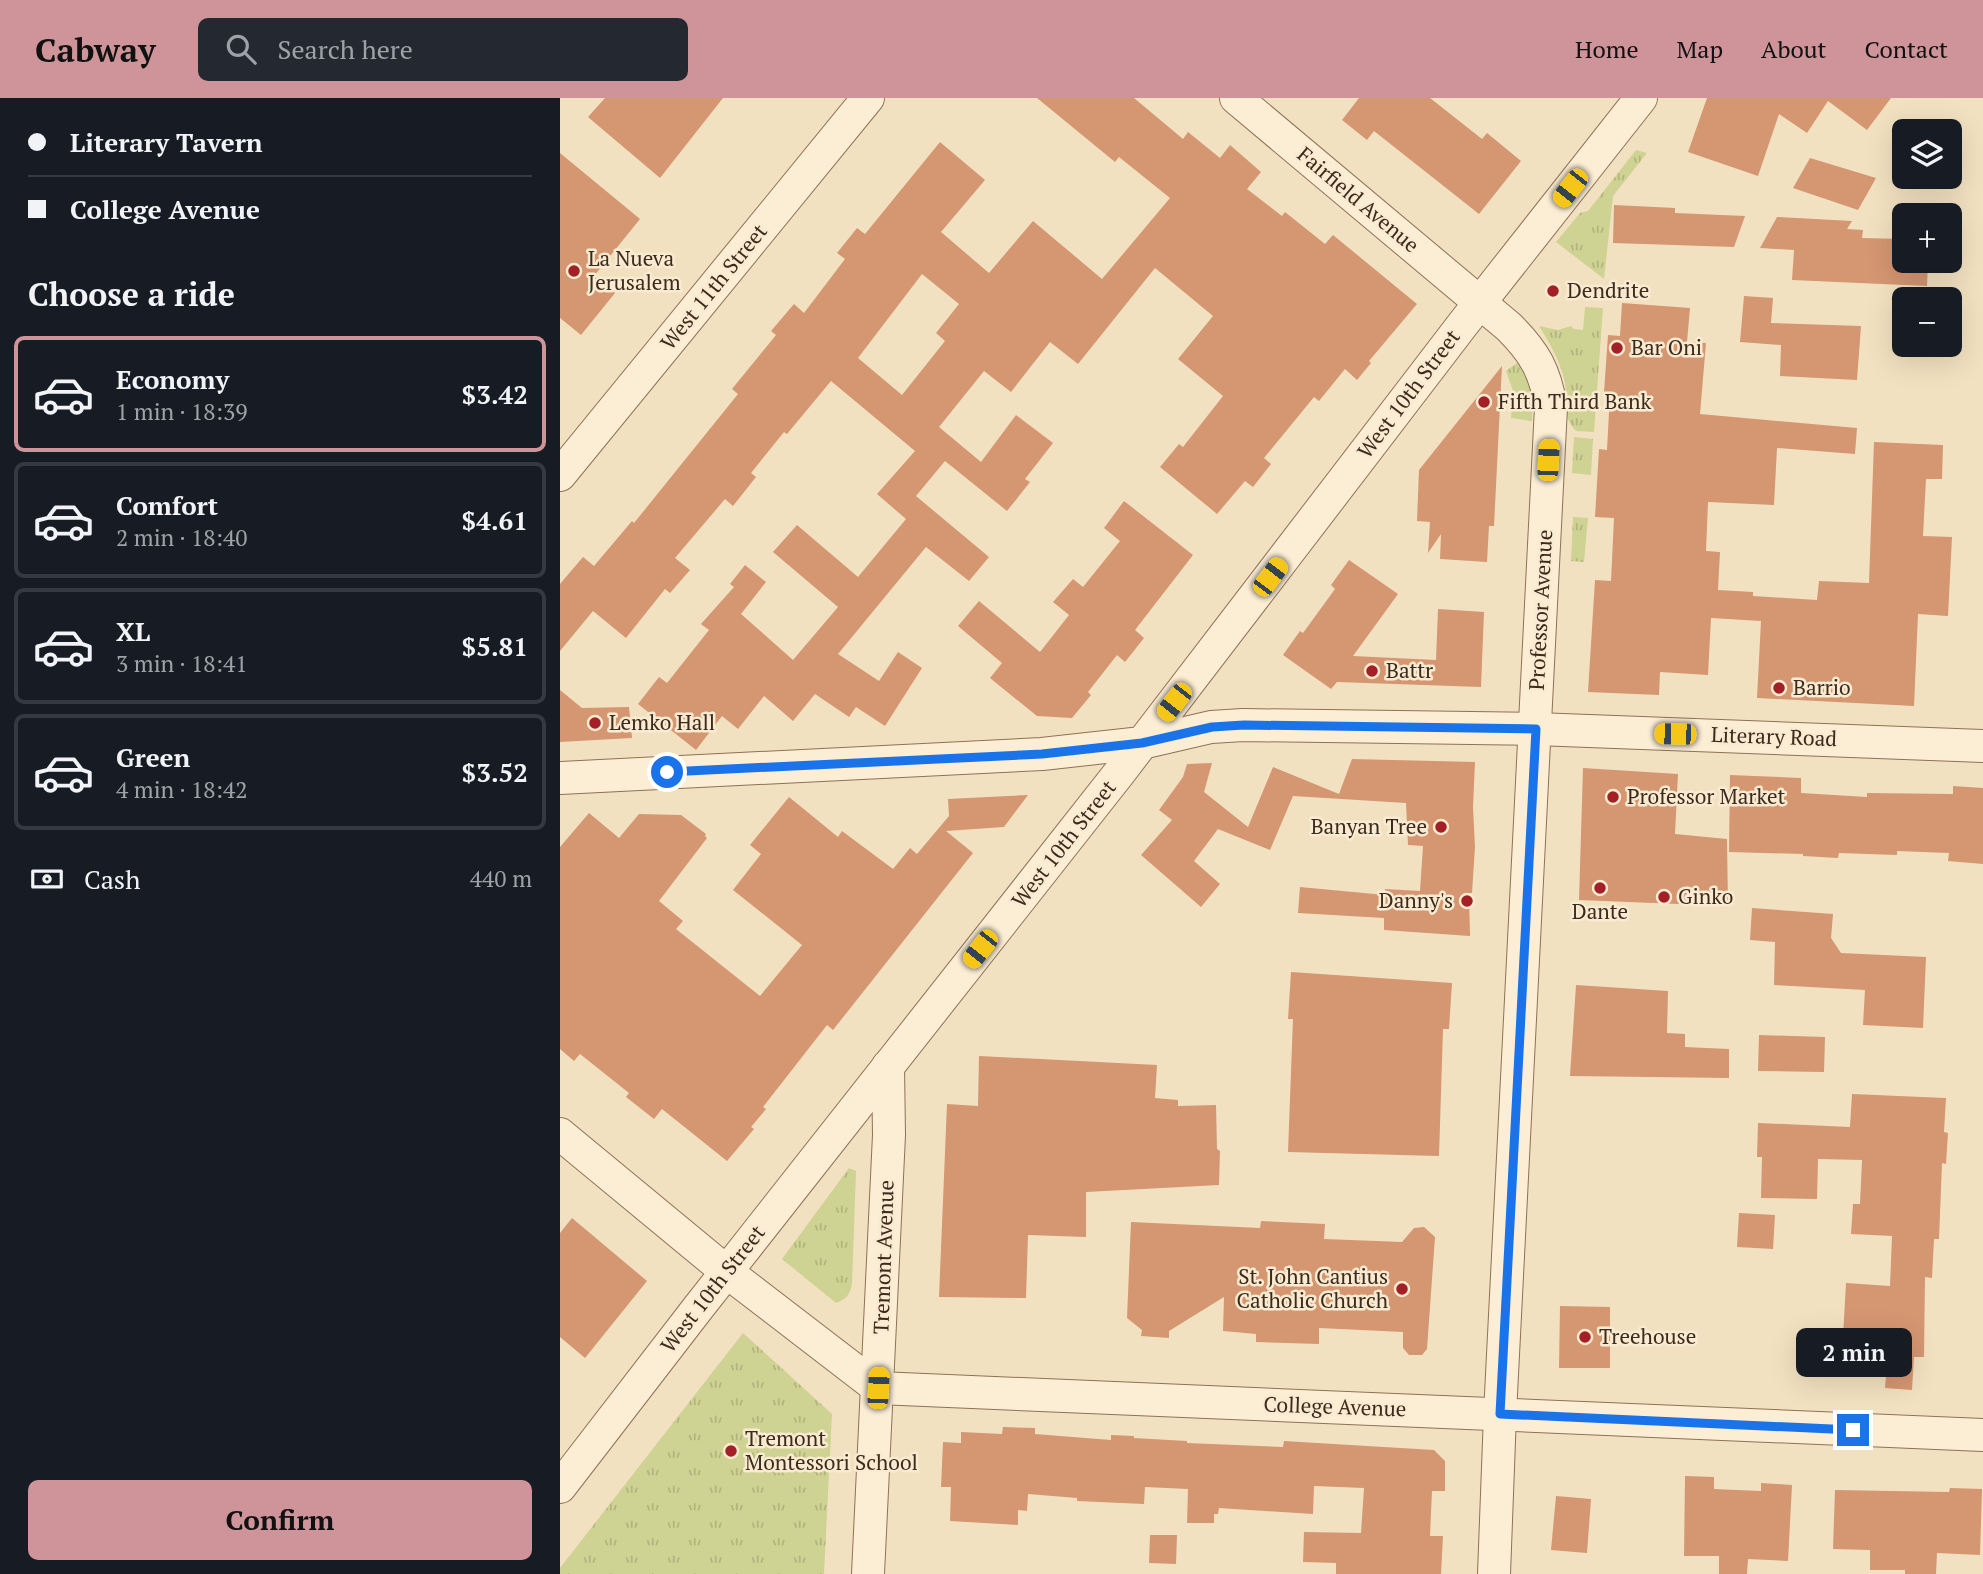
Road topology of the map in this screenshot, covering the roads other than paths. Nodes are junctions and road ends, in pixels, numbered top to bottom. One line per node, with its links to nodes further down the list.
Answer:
1 (867, 98): 5 (street, West 11th Street)
2 (1236, 98): 4 (street, Fairfield Avenue)
3 (1641, 98): 4 (street, West 10th Street)
4 (1480, 302): 6 (street, Professor Avenue); 7 (street, West 10th Street)
5 (560, 475)
6 (1536, 729): 7 (street, Literary Road); 8 (street, Literary Road); 14 (street, Professor Avenue)
7 (1142, 743): 9 (street, Literary Road); 10 (street, West 10th Street)
8 (1983, 746)
9 (560, 778)
10 (888, 1066): 12 (street, West 10th Street); 13 (street, Tremont Avenue)
11 (560, 1134): 12 (street)
12 (727, 1272): 13 (street); 16 (street, West 10th Street)
13 (878, 1388): 14 (street, College Avenue); 17 (street, Tremont Avenue)
14 (1500, 1414): 15 (street, College Avenue); 18 (street, Professor Avenue)
15 (1983, 1435)
16 (560, 1487)
17 (869, 1574)
18 (1494, 1574)

